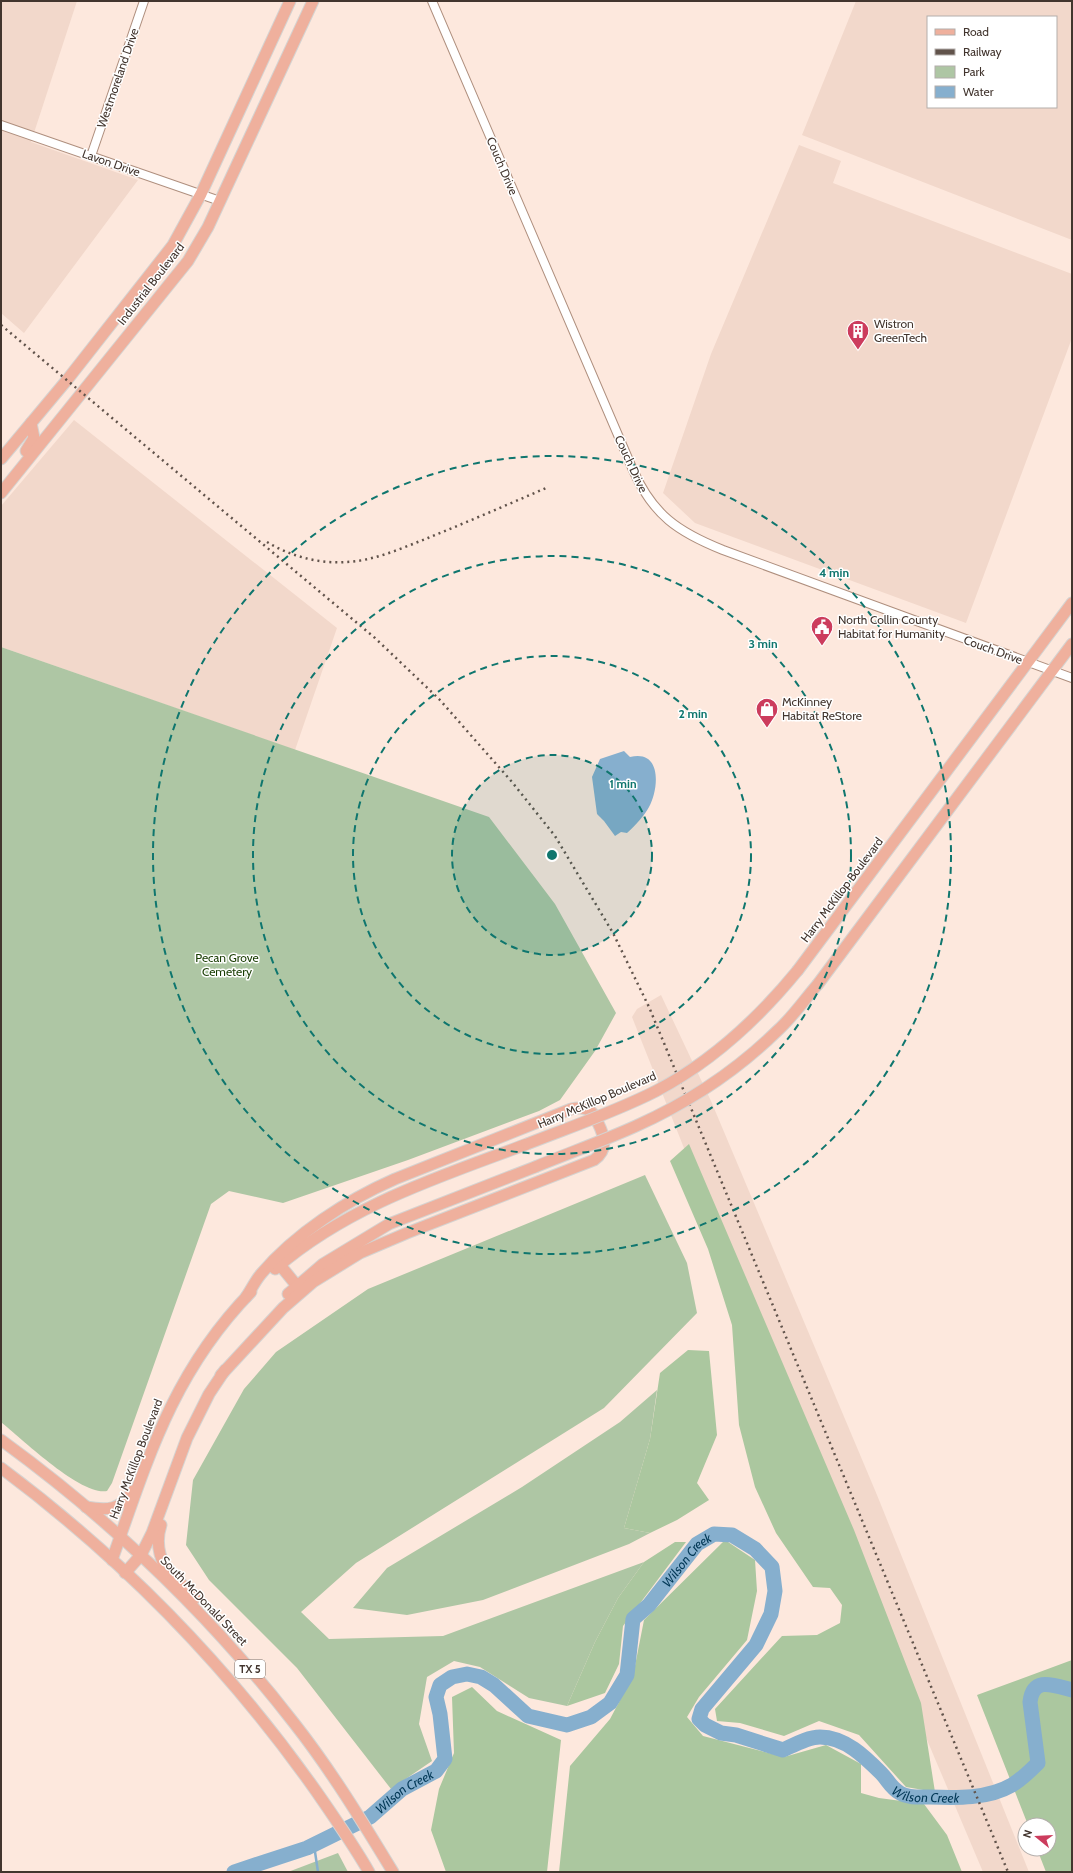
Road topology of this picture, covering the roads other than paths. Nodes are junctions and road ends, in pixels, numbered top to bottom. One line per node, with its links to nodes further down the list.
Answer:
1 (144, 1): 6 (street, Westmoreland Drive)
2 (290, 1): 7 (main road, Industrial Boulevard)
3 (313, 1): 8 (main road, Industrial Boulevard)
4 (432, 1): 14 (street, Couch Drive)
5 (1, 125): 6 (street, Lavon Drive)
6 (91, 156): 7 (street, Lavon Drive)
7 (201, 194): 8 (street, Lavon Drive); 9 (main road, Industrial Boulevard)
8 (220, 201): 11 (main road, Industrial Boulevard)
9 (31, 422): 10 (main road, Industrial Boulevard); 11 (main road)
10 (1, 460)
11 (3, 491)
12 (1072, 604): 14 (main road, Harry McKillop Boulevard)
13 (1072, 644): 15 (main road)
14 (1027, 662): 15 (street, Couch Drive); 17 (main road, Harry McKillop Boulevard, bridge)
15 (1052, 671): 16 (street, Couch Drive); 18 (main road, bridge)
16 (1072, 678)
17 (280, 1265): 18 (main road); 19 (main road, Harry McKillop Boulevard)
18 (297, 1286): 20 (main road)
19 (246, 1297): 20 (main road); 24 (main road, Harry McKillop Boulevard)
20 (221, 1375): 23 (main road)
21 (1, 1440): 25 (main road, South McDonald Street / TX 5)
22 (1, 1468): 28 (main road, TX 5)
23 (173, 1477): 27 (main road); 30 (main road)
24 (141, 1480): 25 (main road); 26 (main road, Harry McKillop Boulevard)
25 (85, 1506): 26 (main road, South McDonald Street / TX 5)
26 (120, 1537): 27 (main road, South McDonald Street / TX 5); 28 (main road, Harry McKillop Boulevard)
27 (141, 1555): 29 (main road); 30 (main road, South McDonald Street / TX 5)
28 (112, 1560): 29 (main road, TX 5)
29 (125, 1573): 31 (main road, TX 5)
30 (235, 1651): 32 (main road, South McDonald Street / TX 5)
31 (368, 1870)
32 (393, 1872)

